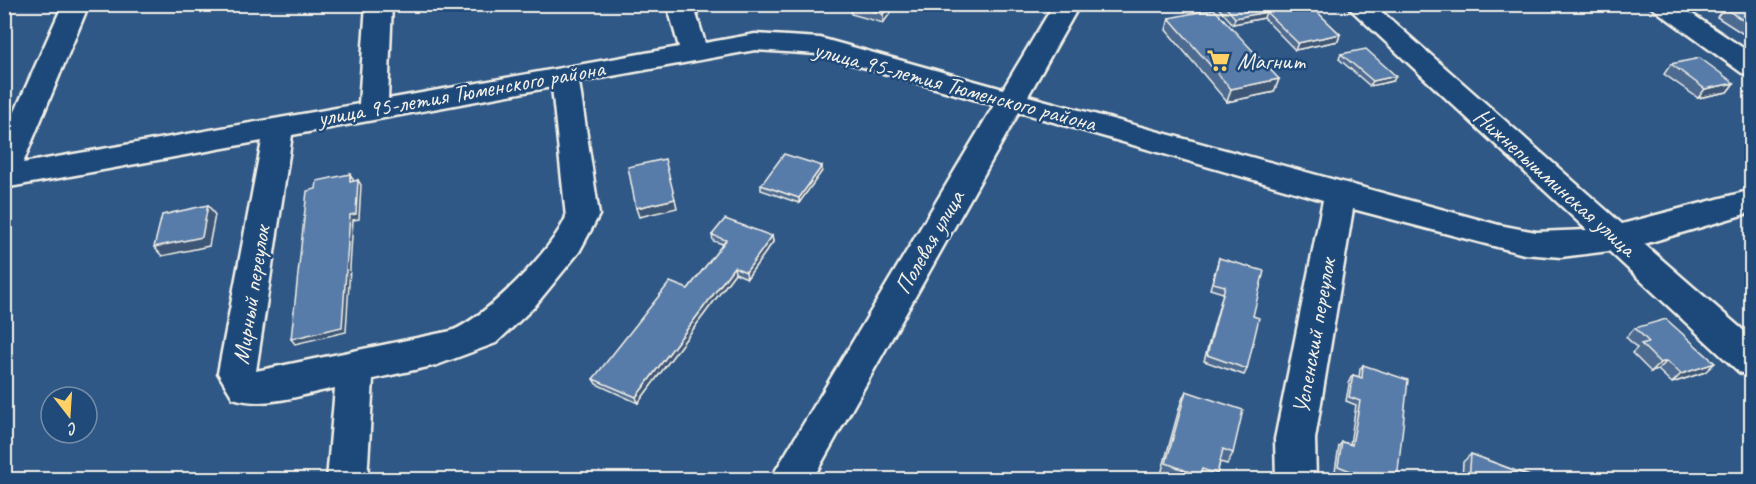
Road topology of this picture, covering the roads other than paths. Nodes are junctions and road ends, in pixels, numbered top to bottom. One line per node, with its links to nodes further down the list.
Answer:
1 (76, 4): 13 (street)
2 (379, 4): 11 (street)
3 (680, 4): 7 (street)
4 (1067, 4): 10 (street, Полевая улица)
5 (1357, 4): 17 (street, Нижнепышминская улица)
6 (1659, 4): 8 (street)
7 (694, 51): 9 (street, улица 95-летия Тюменского района); 10 (street, улица 95-летия Тюменского района)
8 (1752, 67)
9 (564, 75): 11 (street, улица 95-летия Тюменского района); 19 (street, Мирный переулок)
10 (1013, 99): 15 (street, улица 95-летия Тюменского района); 21 (street, Полевая улица)
11 (373, 109): 12 (street, улица 95-летия Тюменского района)
12 (279, 127): 14 (street, улица 95-летия Тюменского района); 19 (street, Мирный переулок)
13 (4, 172)
14 (4, 177)
15 (1340, 194): 17 (street, улица 95-летия Тюменского района); 22 (street, Успенский переулок)
16 (1752, 201): 17 (street, улица 95-летия Тюменского района)
17 (1615, 237): 18 (street, Нижнепышминская улица)
18 (1752, 361)
19 (355, 368): 20 (street)
20 (347, 480)
21 (790, 480)
22 (1296, 480)

